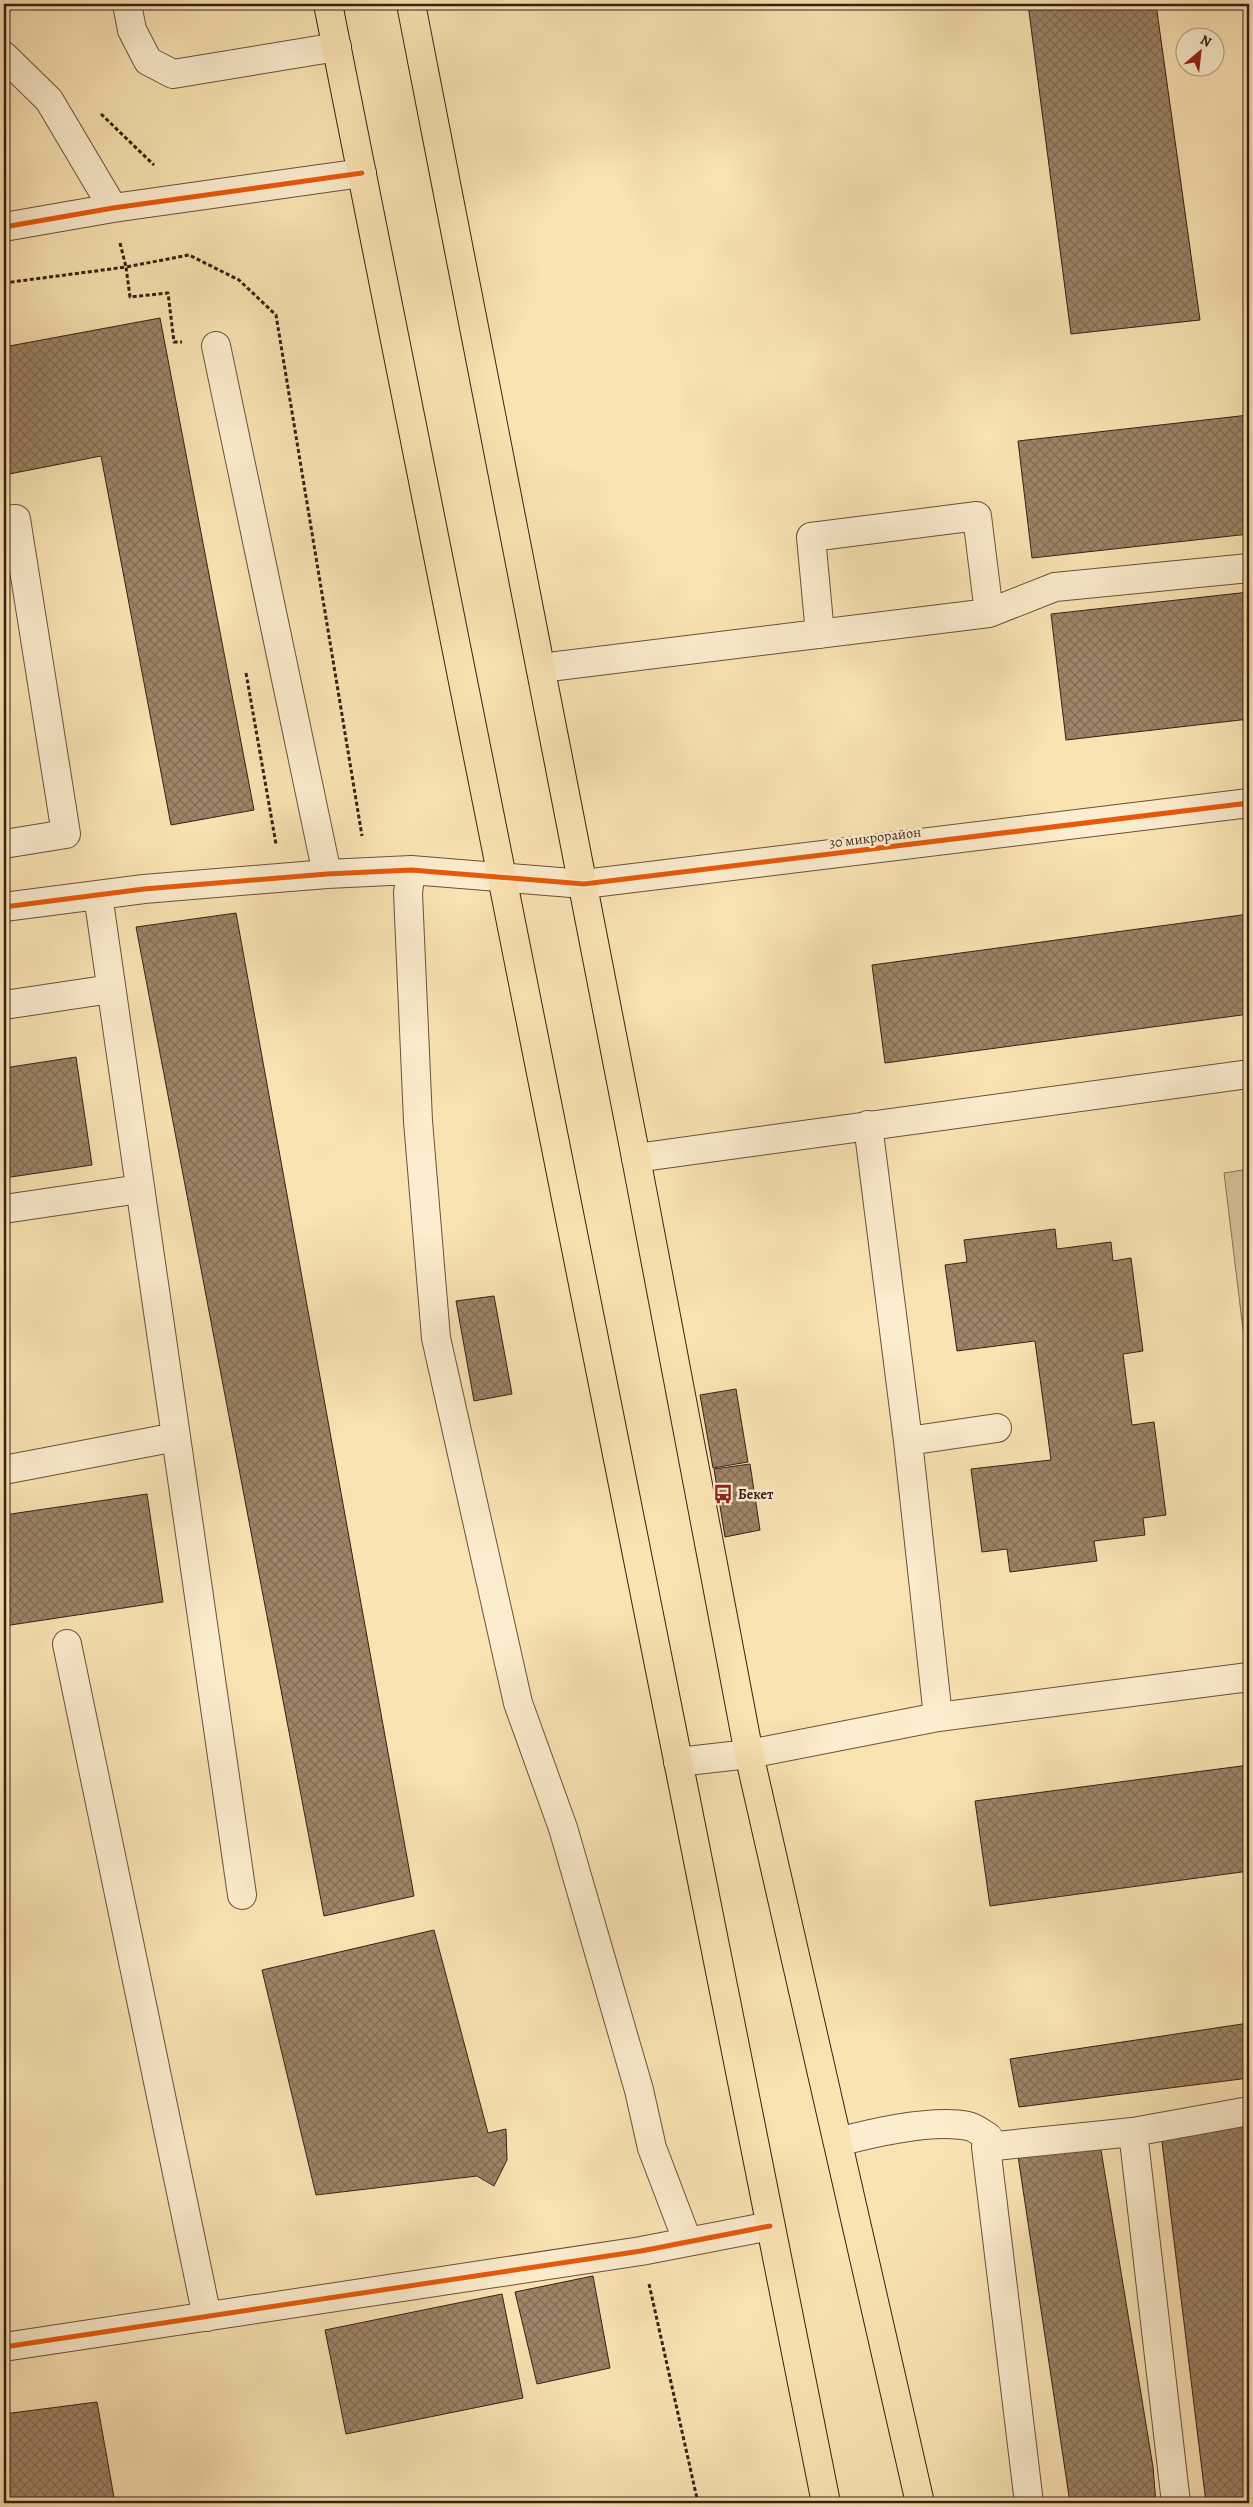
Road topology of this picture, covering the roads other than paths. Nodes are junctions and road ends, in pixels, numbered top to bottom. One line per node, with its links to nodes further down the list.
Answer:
1 (127, 4): 4 (street)
2 (328, 4): 4 (main road)
3 (412, 4): 14 (main road)
4 (337, 47): 6 (main road)
5 (4, 56): 7 (street)
6 (362, 173): 7 (street); 19 (main road)
7 (113, 208): 8 (street)
8 (4, 227)
9 (216, 346): 17 (street)
10 (4, 520): 16 (street)
11 (1249, 568): 12 (street)
12 (989, 613): 13 (street); 13 (street)
13 (820, 634): 14 (street)
14 (541, 668): 20 (main road)
15 (1249, 804): 20 (street, 30 микрорайон)
16 (4, 844)
17 (324, 865): 18 (street, 30 микрорайон); 21 (street, 30 микрорайон)
18 (411, 870): 19 (street, 30 микрорайон); 45 (street)
19 (503, 878): 20 (street, 30 микрорайон); 38 (main road)
20 (584, 884): 27 (main road)
21 (98, 895): 22 (street, 30 микрорайон); 23 (street)
22 (4, 907)
23 (111, 989): 24 (street); 28 (street)
24 (4, 1005)
25 (1249, 1074): 26 (street)
26 (868, 1125): 27 (street); 32 (street)
27 (636, 1158): 37 (main road)
28 (140, 1189): 29 (street); 31 (street)
29 (4, 1209)
30 (997, 1428): 32 (street)
31 (176, 1437): 33 (street); 39 (street)
32 (908, 1441): 36 (street)
33 (4, 1470)
34 (67, 1644): 46 (street)
35 (1249, 1677): 36 (street)
36 (938, 1718): 37 (street)
37 (750, 1754): 38 (street); 42 (main road)
38 (678, 1762): 44 (main road)
39 (242, 1895)
40 (1249, 2112): 41 (street)
41 (1133, 2132): 43 (street); 51 (street)
42 (838, 2142): 43 (street); 49 (main road)
43 (986, 2147): 50 (street)
44 (770, 2226): 45 (street); 48 (main road)
45 (687, 2240): 46 (street)
46 (207, 2317): 47 (street)
47 (4, 2348)
48 (826, 2503)
49 (920, 2503)
50 (1029, 2503)
51 (1176, 2503)

